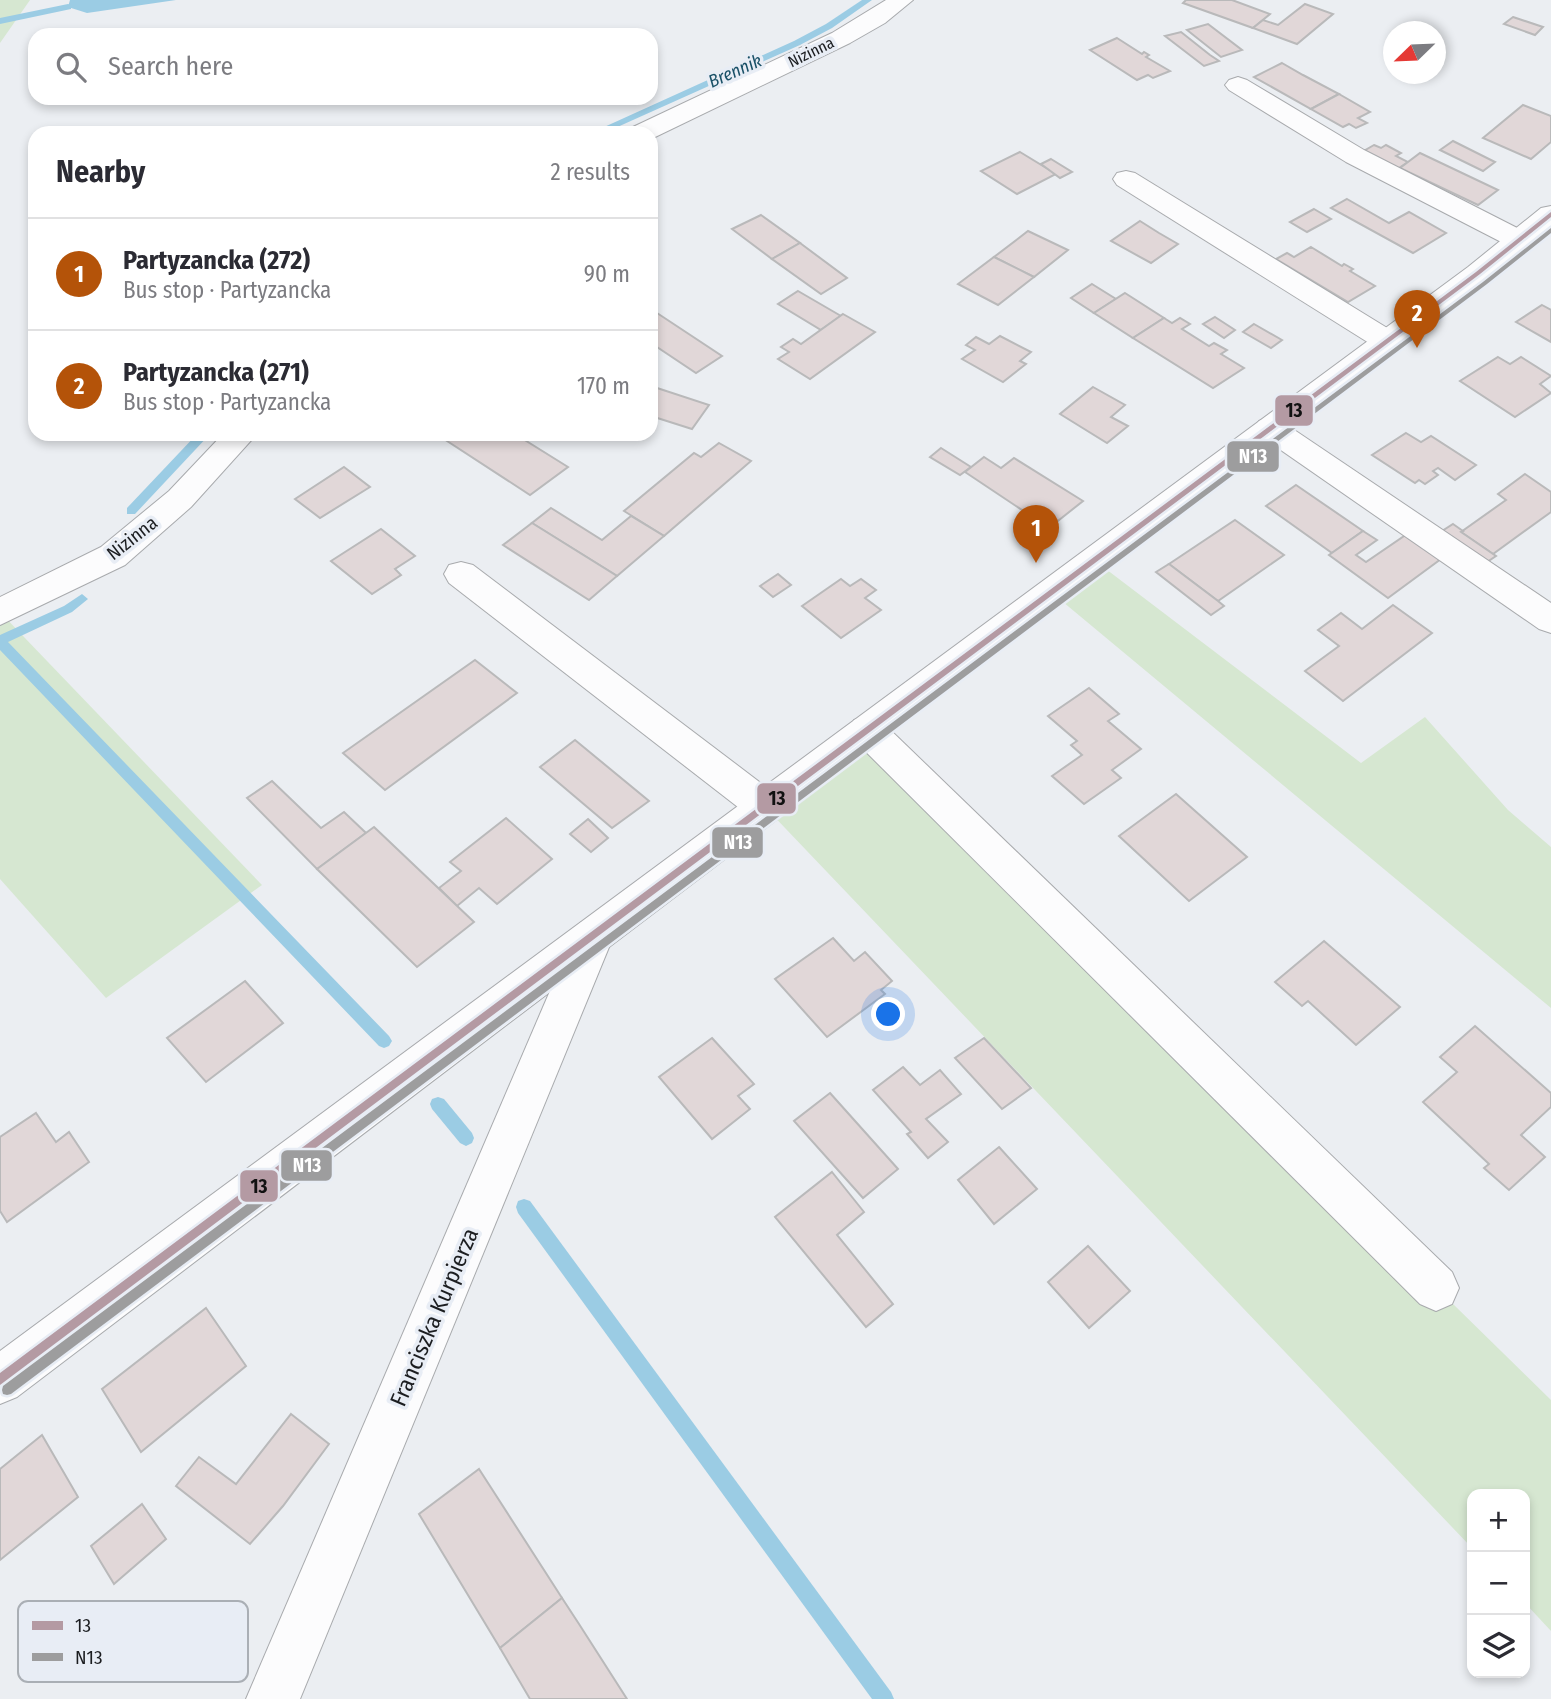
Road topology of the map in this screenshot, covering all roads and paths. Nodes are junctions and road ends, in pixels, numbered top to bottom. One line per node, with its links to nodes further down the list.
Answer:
1 (901, 0): 3 (street, Nizinna)
2 (1238, 85): 6 (street)
3 (657, 126)
4 (1126, 179): 7 (street)
5 (1551, 214): 6 (street)
6 (1519, 240): 7 (street)
7 (1387, 341): 8 (street)
8 (1270, 428): 12 (street); 13 (street)
9 (234, 441): 11 (street, Nizinna)
10 (461, 574): 14 (street)
11 (0, 612)
12 (1551, 620)
13 (867, 730): 14 (street); 16 (street)
14 (765, 807): 15 (street)
15 (594, 935): 17 (street); 18 (street, Franciszka Kurpierza)
16 (1436, 1288)
17 (0, 1380)
18 (273, 1699)

